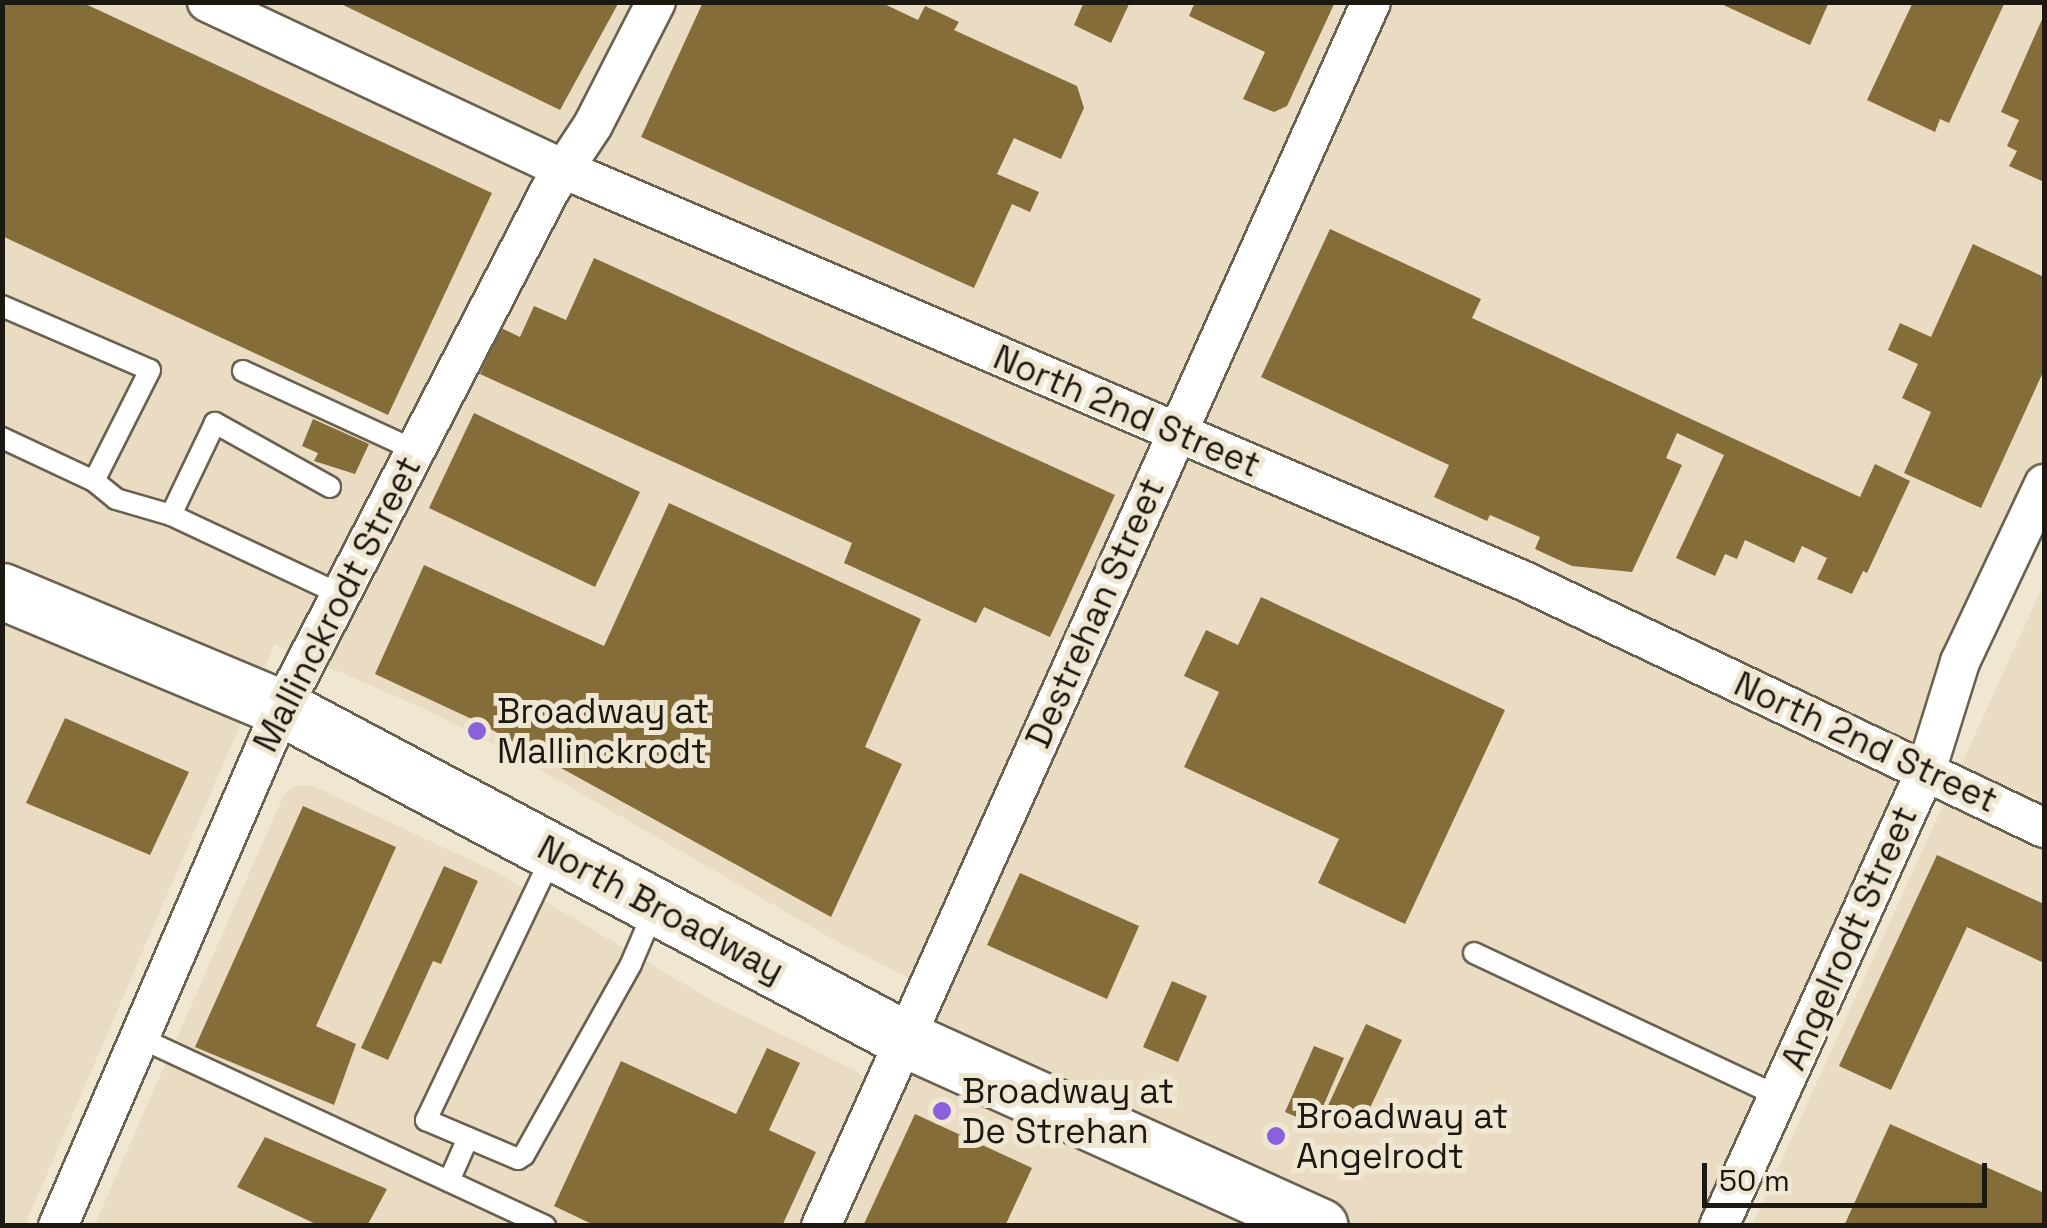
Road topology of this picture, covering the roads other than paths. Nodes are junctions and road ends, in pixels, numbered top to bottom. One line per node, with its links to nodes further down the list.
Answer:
1 (206, 2): 4 (street, North 2nd Street)
2 (656, 2): 4 (street, Mallinckrodt Street)
3 (1371, 2): 7 (street, Destrehan Street)
4 (561, 168): 7 (street, North 2nd Street); 9 (street, Mallinckrodt Street)
5 (2, 306): 10 (lane)
6 (244, 371): 9 (lane)
7 (1176, 432): 17 (street, North 2nd Street); 23 (street, Destrehan Street)
8 (2, 438): 10 (lane)
9 (414, 450): 15 (street, Mallinckrodt Street)
10 (94, 481): 13 (lane)
11 (2044, 484): 17 (street, Angelrodt Street)
12 (330, 487): 13 (lane)
13 (170, 515): 15 (lane)
14 (2, 591): 16 (main road, North Broadway)
15 (340, 594): 16 (street, Mallinckrodt Street)
16 (282, 708): 19 (main road, North Broadway); 22 (street, Mallinckrodt Street)
17 (1927, 768): 18 (street, North 2nd Street); 24 (street, Angelrodt Street)
18 (2044, 828)
19 (554, 852): 20 (main road, North Broadway); 25 (lane)
20 (656, 906): 23 (main road, North Broadway); 25 (lane)
21 (1474, 953): 24 (lane)
22 (138, 1037): 26 (lane); 27 (street, Mallinckrodt Street)
23 (905, 1039): 29 (street, Destrehan Street); 30 (main road, North Broadway)
24 (1778, 1096): 31 (street, Angelrodt Street)
25 (468, 1138): 26 (lane)
26 (449, 1181): 28 (lane)
27 (63, 1224)
28 (545, 1226)
29 (821, 1226)
30 (1320, 1226)
31 (1719, 1226)

